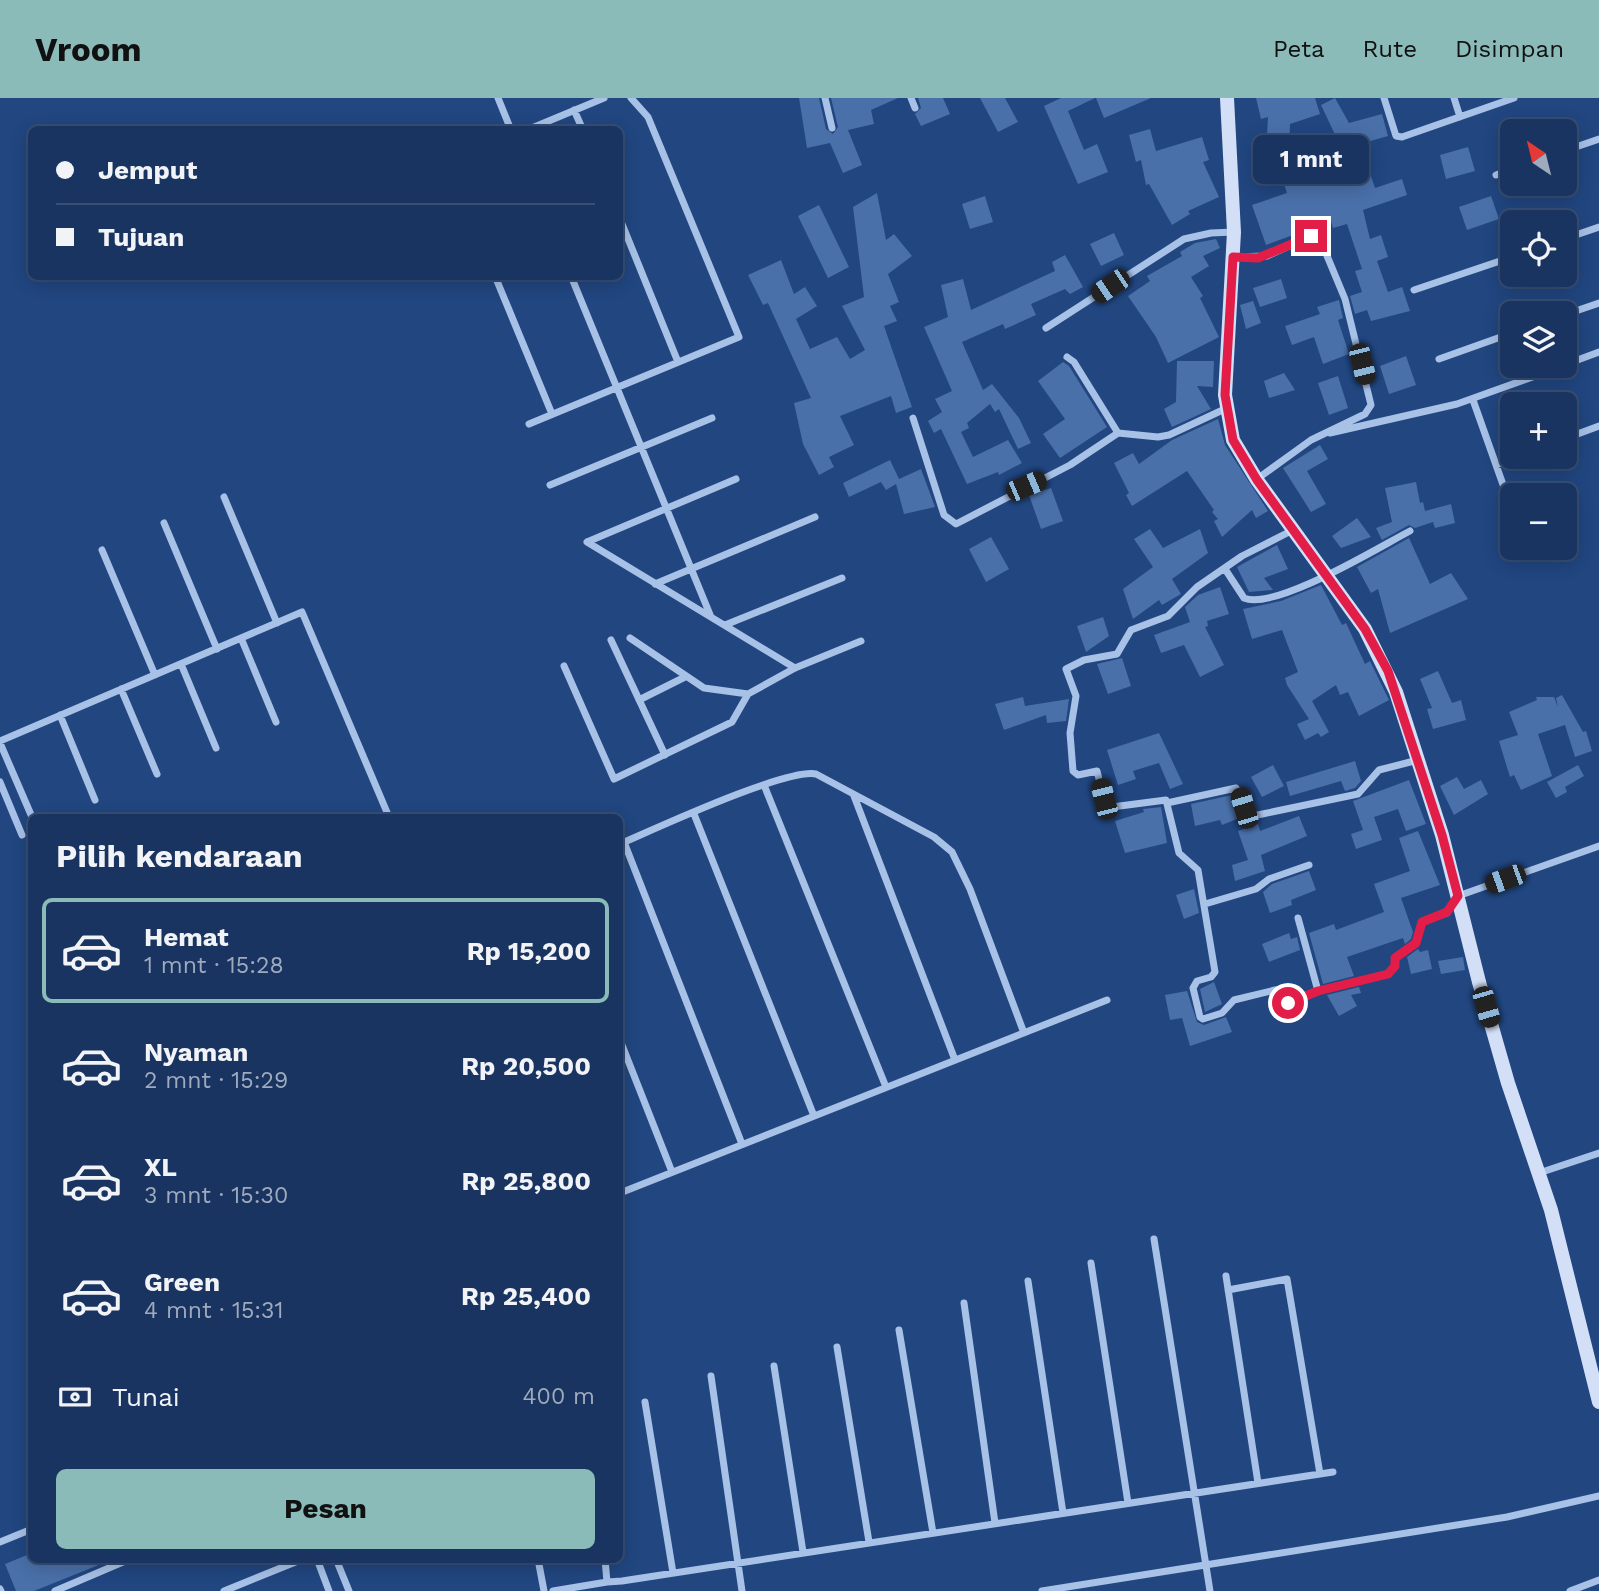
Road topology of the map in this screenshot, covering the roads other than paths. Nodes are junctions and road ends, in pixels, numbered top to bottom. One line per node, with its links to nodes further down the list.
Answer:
1 (498, 98): 13 (street)
2 (604, 98): 11 (street)
3 (631, 98): 38 (street)
4 (825, 98): 16 (street)
5 (911, 98): 10 (street)
6 (1384, 98): 12 (street)
7 (1454, 98): 12 (street)
8 (1514, 98): 12 (street)
9 (1231, 99): 23 (street)
10 (915, 108)
11 (575, 110): 14 (street); 15 (street)
12 (1460, 117)
13 (509, 126)
14 (537, 126)
15 (581, 126)
16 (832, 128)
17 (1599, 139): 18 (street)
18 (1577, 147)
19 (1500, 174): 20 (street)
20 (1496, 175)
21 (623, 226): 38 (street)
22 (1599, 227): 24 (street)
23 (1234, 232): 25 (street); 32 (street)
24 (1577, 235)
25 (1233, 257): 42 (street); 49 (street)
26 (1500, 261): 29 (street)
27 (497, 280): 43 (street)
28 (573, 280): 40 (street)
29 (1414, 290)
30 (1599, 303): 31 (street)
31 (1577, 311)
32 (1046, 328)
33 (1500, 337): 36 (street)
34 (1599, 352): 37 (street)
35 (1067, 357): 48 (street)
36 (1438, 359)
37 (1577, 361)
38 (678, 362): 40 (street)
39 (1532, 378): 41 (street)
40 (617, 387): 43 (street); 51 (street)
41 (1473, 400): 49 (street); 53 (street)
42 (1227, 408): 48 (street); 55 (street)
43 (552, 414): 46 (street)
44 (712, 418): 51 (street)
45 (913, 418): 48 (street)
46 (529, 424)
47 (1599, 426): 50 (street)
48 (1118, 433)
49 (1322, 434): 55 (street)
50 (1577, 434)
51 (642, 447): 57 (street); 59 (street)
52 (1500, 464): 53 (street)
53 (1496, 465): 56 (street)
54 (736, 479): 59 (street)
55 (1257, 480): 62 (street)
56 (1502, 483)
57 (550, 485)
58 (224, 497): 71 (street)
59 (667, 508): 65 (street); 69 (street)
60 (815, 517): 65 (street)
61 (164, 523): 77 (street)
62 (1293, 530): 66 (street); 67 (street)
63 (1410, 531): 67 (street)
64 (102, 550): 81 (street)
65 (692, 569): 69 (street); 70 (street)
66 (1225, 569): 67 (street); 97 (street)
67 (1326, 576): 91 (street)
68 (842, 578): 72 (street)
69 (655, 584): 70 (street)
70 (711, 617): 72 (street)
71 (277, 623): 73 (street); 99 (street)
72 (725, 625): 80 (street)
73 (241, 638): 77 (street); 87 (street)
74 (630, 638): 82 (street)
75 (611, 640): 85 (street)
76 (860, 641): 80 (street)
77 (217, 649): 78 (street)
78 (181, 664): 81 (street); 89 (street)
79 (564, 666): 90 (street)
80 (795, 668): 84 (street)
81 (155, 675): 83 (street)
82 (685, 677): 84 (street); 85 (street)
83 (121, 690): 86 (street); 92 (street)
84 (748, 694): 90 (street)
85 (639, 700): 90 (street)
86 (60, 715): 88 (street); 96 (street)
87 (276, 722)
88 (0, 742): 98 (street)
89 (216, 748)
90 (664, 755)
91 (1418, 760): 97 (street); 106 (street)
92 (157, 774)
93 (0, 782): 101 (street)
94 (764, 785): 95 (street); 100 (street); 114 (street)
95 (853, 795): 111 (street); 113 (street)
96 (95, 800)
97 (1167, 803): 107 (street)
98 (31, 814)
99 (387, 814)
100 (694, 814): 102 (street); 115 (street)
101 (22, 835)
102 (623, 843)
103 (623, 845): 116 (street)
104 (1599, 846): 106 (street)
105 (1308, 865): 107 (street)
106 (1458, 896): 109 (street); 119 (street)
107 (1205, 904): 109 (street)
108 (1298, 918): 109 (street)
109 (1318, 991)
110 (1107, 1000): 111 (street)
111 (1024, 1033): 113 (street)
112 (623, 1048): 118 (street)
113 (955, 1060): 114 (street)
114 (886, 1087): 115 (street)
115 (814, 1116): 116 (street)
116 (743, 1144): 118 (street)
117 (1599, 1153): 119 (street)
118 (672, 1172): 120 (street)
119 (1539, 1173): 132 (street)
120 (623, 1192)
121 (1154, 1239): 136 (street)
122 (1091, 1263): 138 (street)
123 (1226, 1276): 125 (street)
124 (1028, 1281): 139 (street)
125 (1228, 1290): 134 (street); 135 (street)
126 (964, 1303): 140 (street)
127 (899, 1330): 142 (street)
128 (837, 1348): 144 (street)
129 (774, 1366): 145 (street)
130 (710, 1376): 146 (street)
131 (645, 1402): 154 (street)
132 (1599, 1402)
133 (1333, 1472): 134 (street)
134 (1320, 1474): 135 (street)
135 (1258, 1483): 136 (street)
136 (1193, 1493): 138 (street); 153 (street)
137 (1599, 1496): 153 (street)
138 (1128, 1503): 139 (street)
139 (1063, 1513): 140 (street)
140 (995, 1523): 142 (street)
141 (28, 1531): 143 (street)
142 (933, 1533): 144 (street)
143 (0, 1542)
144 (869, 1542): 145 (street)
145 (803, 1552): 146 (street)
146 (737, 1562): 154 (street); 164 (street)
147 (121, 1563): 158 (street)
148 (295, 1563): 157 (street)
149 (319, 1563): 160 (street)
150 (338, 1563): 161 (street)
151 (539, 1563): 162 (street)
152 (605, 1563): 156 (street)
153 (1205, 1565): 165 (street); 166 (street)
154 (673, 1573): 156 (street)
155 (1599, 1580): 167 (street)
156 (607, 1582): 163 (street)
157 (245, 1587): 159 (street)
158 (55, 1591)
159 (224, 1591)
160 (330, 1591)
161 (349, 1591)
162 (544, 1591)
163 (554, 1591)
164 (742, 1591)
165 (1042, 1591)
166 (1210, 1591)
167 (1570, 1591)

